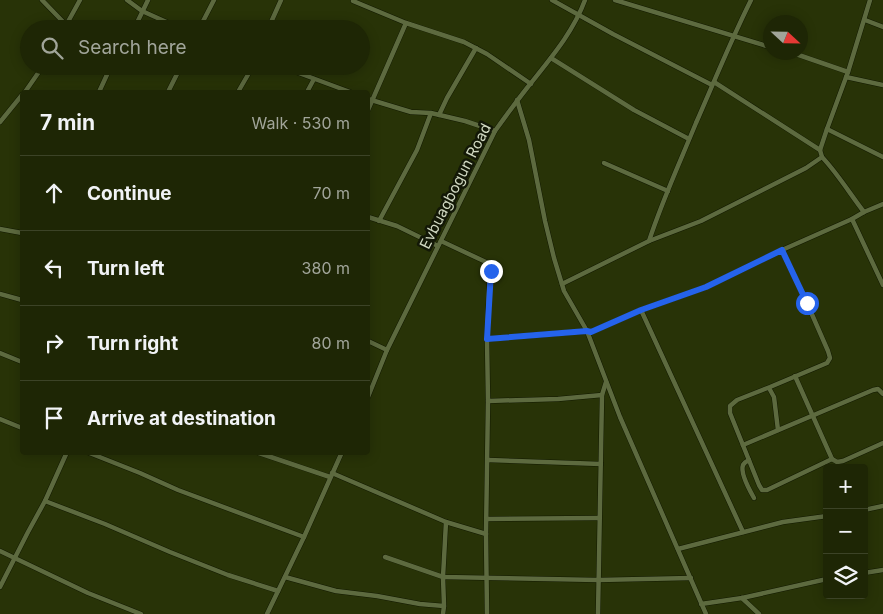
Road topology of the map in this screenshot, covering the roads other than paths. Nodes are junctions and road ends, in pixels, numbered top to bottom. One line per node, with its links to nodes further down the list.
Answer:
1 (42, 0): 15 (street)
2 (80, 0): 16 (street)
3 (127, 0): 13 (street)
4 (148, 0): 13 (street)
5 (214, 0): 19 (street)
6 (281, 0): 20 (street)
7 (552, 0): 14 (street)
8 (585, 0): 14 (street, Evbuagbogun Road)
9 (615, 0): 24 (street)
10 (751, 0): 24 (street)
11 (870, 0): 21 (street)
12 (353, 1): 22 (street)
13 (142, 11): 17 (street); 18 (street)
14 (579, 16): 27 (street, Evbuagbogun Road); 37 (street)
15 (59, 20)
16 (69, 20)
17 (138, 20)
18 (162, 20)
19 (204, 20)
20 (272, 20)
21 (865, 20): 23 (street); 34 (street)
22 (406, 23): 26 (street); 46 (street)
23 (883, 27)
24 (734, 36): 25 (street); 37 (street)
25 (763, 45)
26 (476, 48): 36 (street); 49 (street)
27 (551, 58): 36 (street, Evbuagbogun Road); 53 (street)
28 (808, 59): 34 (street)
29 (37, 75): 39 (street)
30 (107, 75): 40 (street)
31 (176, 75): 41 (street)
32 (248, 75): 42 (street)
33 (304, 75): 35 (street)
34 (847, 75): 38 (street); 51 (street)
35 (314, 79): 43 (street); 44 (street)
36 (530, 84): 47 (street, Evbuagbogun Road)
37 (713, 84): 53 (street); 54 (street)
38 (883, 85)
39 (27, 90)
40 (100, 90)
41 (169, 90)
42 (239, 90)
43 (308, 90)
44 (344, 90)
45 (20, 99): 50 (street)
46 (370, 100): 48 (street)
47 (517, 100): 52 (street, Evbuagbogun Road); 71 (street)
48 (431, 114): 49 (street); 63 (street)
49 (439, 115): 52 (street)
50 (0, 122)
51 (827, 129): 54 (street); 55 (street)
52 (494, 131): 67 (street, Evbuagbogun Road)
53 (690, 139): 58 (street)
54 (820, 150): 56 (street)
55 (883, 157)
56 (822, 158): 60 (street); 66 (street)
57 (604, 163): 58 (street)
58 (668, 191): 66 (street)
59 (883, 204): 60 (street)
60 (864, 212): 62 (street)
61 (370, 218): 63 (street)
62 (852, 219): 68 (street); 70 (street)
63 (379, 221): 67 (street)
64 (0, 228): 65 (street)
65 (20, 233)
66 (649, 241): 71 (street)
67 (439, 243): 77 (street); 79 (street, Evbuagbogun Road)
68 (782, 250): 75 (street); 82 (street)
69 (883, 271): 70 (street)
70 (877, 273): 72 (street)
71 (562, 284): 76 (street)
72 (883, 285)
73 (0, 294): 74 (street)
74 (20, 299)
75 (641, 310): 76 (street); 112 (street)
76 (587, 331): 77 (street); 83 (street)
77 (487, 339): 88 (street)
78 (370, 342): 79 (street)
79 (387, 350): 85 (street, Evbuagbogun Road)
80 (0, 353): 81 (street)
81 (20, 361)
82 (795, 376): 84 (street); 89 (street)
83 (606, 382): 87 (street); 115 (street)
84 (769, 388): 92 (street); 94 (street)
85 (370, 392)
86 (883, 394): 89 (street)
87 (602, 395): 88 (street); 102 (street)
88 (488, 401): 99 (street)
89 (813, 415): 92 (street); 101 (street)
90 (0, 420): 91 (street)
91 (20, 427)
92 (778, 430): 94 (street)
93 (883, 443): 101 (street)
94 (743, 445): 100 (street)
95 (66, 455): 105 (street)
96 (95, 455): 114 (street)
97 (266, 455): 103 (street)
98 (341, 455): 103 (street)
99 (488, 460): 102 (street); 110 (street)
100 (749, 460): 101 (street); 104 (street)
101 (832, 460)
102 (600, 464): 109 (street)
103 (332, 475): 111 (street); 114 (street)
104 (754, 498)
105 (45, 501): 118 (street); 128 (street)
106 (883, 506): 107 (street)
107 (868, 509)
108 (823, 517): 112 (street)
109 (599, 518): 110 (street); 125 (street)
110 (487, 519): 113 (street)
111 (446, 522): 113 (street); 122 (street)
112 (743, 532): 115 (street)
113 (486, 534): 123 (street)
114 (304, 537): 121 (street)
115 (678, 549): 124 (street)
116 (0, 551): 118 (street)
117 (385, 557): 122 (street)
118 (14, 558): 127 (street); 132 (street)
119 (883, 570): 120 (street)
120 (868, 572)
121 (284, 577): 128 (street); 131 (street)
122 (443, 577): 123 (street); 131 (street)
123 (487, 577): 125 (street); 135 (street)
124 (691, 578): 125 (street); 130 (street)
125 (598, 580): 136 (street)
126 (823, 580): 129 (street)
127 (0, 587)
128 (278, 591): 133 (street)
129 (742, 598): 130 (street); 138 (street)
130 (701, 604): 137 (street)
131 (444, 606): 134 (street)
132 (141, 614)
133 (267, 614)
134 (443, 614)
135 (487, 614)
136 (598, 614)
137 (706, 614)
138 (759, 614)

